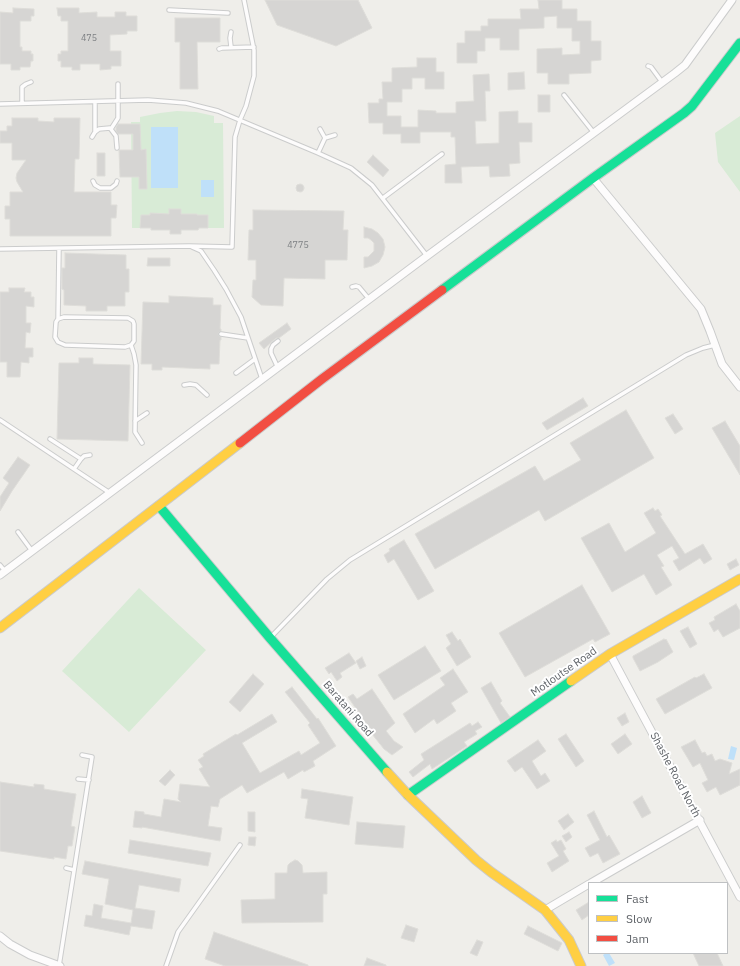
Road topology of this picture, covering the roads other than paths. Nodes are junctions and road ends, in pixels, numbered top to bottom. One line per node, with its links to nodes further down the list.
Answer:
1 (244, 0): 7 (lane)
2 (732, 0): 12 (street)
3 (169, 10): 4 (lane)
4 (228, 13)
5 (230, 32): 8 (lane)
6 (740, 43): 34 (street)
7 (254, 47): 8 (lane); 21 (lane)
8 (231, 48): 9 (lane)
9 (219, 49)
10 (648, 66): 12 (lane)
11 (31, 82): 16 (lane)
12 (662, 82): 25 (street)
13 (118, 84): 15 (lane)
14 (564, 96): 20 (lane)
15 (118, 101): 17 (lane); 21 (lane); 22 (lane)
16 (22, 102): 17 (lane); 18 (lane)
17 (95, 102): 24 (lane)
18 (0, 104)
19 (585, 112): 20 (lane)
20 (580, 116): 25 (lane)
21 (240, 120): 30 (lane); 38 (lane)
22 (111, 129): 24 (lane); 29 (lane)
23 (320, 129): 28 (lane)
24 (95, 131): 27 (lane)
25 (594, 133): 41 (street)
26 (335, 135): 28 (lane)
27 (92, 137)
28 (325, 138): 30 (lane)
29 (117, 148)
30 (318, 153): 37 (lane)
31 (442, 154): 32 (lane)
32 (422, 168): 33 (lane); 37 (lane)
33 (425, 172)
34 (593, 178): 49 (street); 66 (street)
35 (93, 181): 36 (lane)
36 (117, 181)
37 (383, 198): 41 (lane)
38 (190, 246): 39 (lane); 46 (lane)
39 (59, 248): 40 (lane); 44 (lane)
40 (0, 249)
41 (427, 256): 43 (street)
42 (352, 287): 43 (lane)
43 (369, 300): 51 (street)
44 (58, 318): 48 (lane); 48 (lane)
45 (221, 334): 46 (lane)
46 (248, 338): 50 (lane)
47 (278, 342): 51 (lane)
48 (132, 345): 59 (lane)
49 (715, 345): 55 (street); 72 (lane)
50 (255, 358): 52 (lane); 53 (lane)
51 (278, 368): 53 (street)
52 (236, 373)
53 (262, 379): 65 (street)
54 (184, 385): 56 (lane)
55 (740, 387)
56 (207, 395)
57 (147, 413): 59 (lane)
58 (0, 420): 64 (lane)
59 (135, 421): 61 (lane)
60 (50, 439): 63 (lane)
61 (142, 443)
62 (90, 455): 63 (lane)
63 (81, 459): 64 (lane)
64 (74, 469): 65 (lane)
65 (110, 493): 68 (street)
66 (159, 506): 71 (street); 72 (street, Baratani Road)
67 (18, 532): 68 (lane)
68 (32, 551): 69 (street)
69 (2, 570)
70 (740, 580): 73 (street, Motloutse Road)
71 (0, 628)
72 (270, 638): 77 (street, Baratani Road)
73 (610, 654): 77 (street, Motloutse Road); 78 (street, Shashe Road North)
74 (82, 756): 76 (lane)
75 (78, 779): 76 (lane)
76 (89, 780): 81 (lane)
77 (408, 795): 85 (street, Baratani Road)
78 (700, 820): 82 (street); 84 (street, Shashe Road North)
79 (240, 845): 88 (lane)
80 (66, 868): 81 (lane)
81 (74, 870): 87 (lane)
82 (593, 882)
83 (588, 885): 85 (street)
84 (740, 897)
85 (545, 910): 89 (street, Baratani Road)
86 (0, 936): 87 (street)
87 (59, 966)
88 (166, 966)
89 (581, 966)

